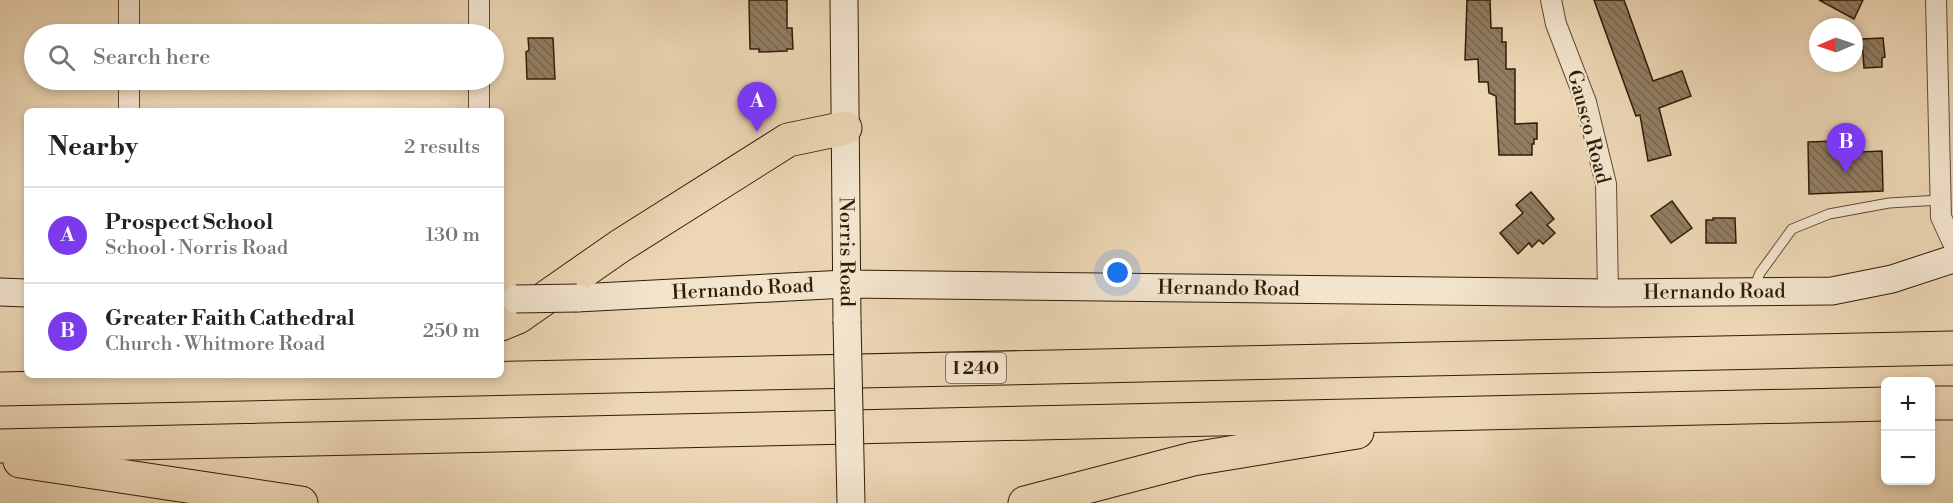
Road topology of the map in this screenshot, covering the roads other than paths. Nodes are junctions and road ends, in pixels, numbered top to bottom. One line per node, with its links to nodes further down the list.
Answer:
1 (129, 0): 6 (street)
2 (479, 0): 7 (street)
3 (844, 0): 12 (main road, Norris Road)
4 (1551, 0): 20 (street, Gausco Road)
5 (1936, 0): 13 (street)
6 (129, 24)
7 (479, 24)
8 (129, 90): 10 (street)
9 (479, 90): 11 (street)
10 (129, 108)
11 (479, 108)
12 (844, 128): 16 (main road, Norris Road); 21 (highway)
13 (1941, 200): 14 (street); 17 (lane)
14 (1953, 243)
15 (1953, 259): 17 (main road, Hernando Road)
16 (846, 284): 20 (main road, Hernando Road); 21 (main road, Hernando Road, bridge); 35 (main road, Norris Road, bridge)
17 (1752, 291): 20 (main road, Hernando Road)
18 (0, 292): 19 (main road)
19 (24, 292)
20 (1608, 293)
21 (506, 307)
22 (1953, 348): 23 (highway, I 240)
23 (504, 377)
24 (296, 378): 26 (highway)
25 (474, 378): 26 (highway, I 240)
26 (277, 382): 27 (highway, I 240)
27 (0, 389)
28 (1935, 403): 29 (highway)
29 (1953, 403)
30 (1881, 404): 31 (highway)
31 (1447, 414): 32 (highway); 36 (highway)
32 (0, 446)
33 (0, 458): 34 (highway)
34 (302, 503)
35 (850, 503)
36 (1025, 503)

